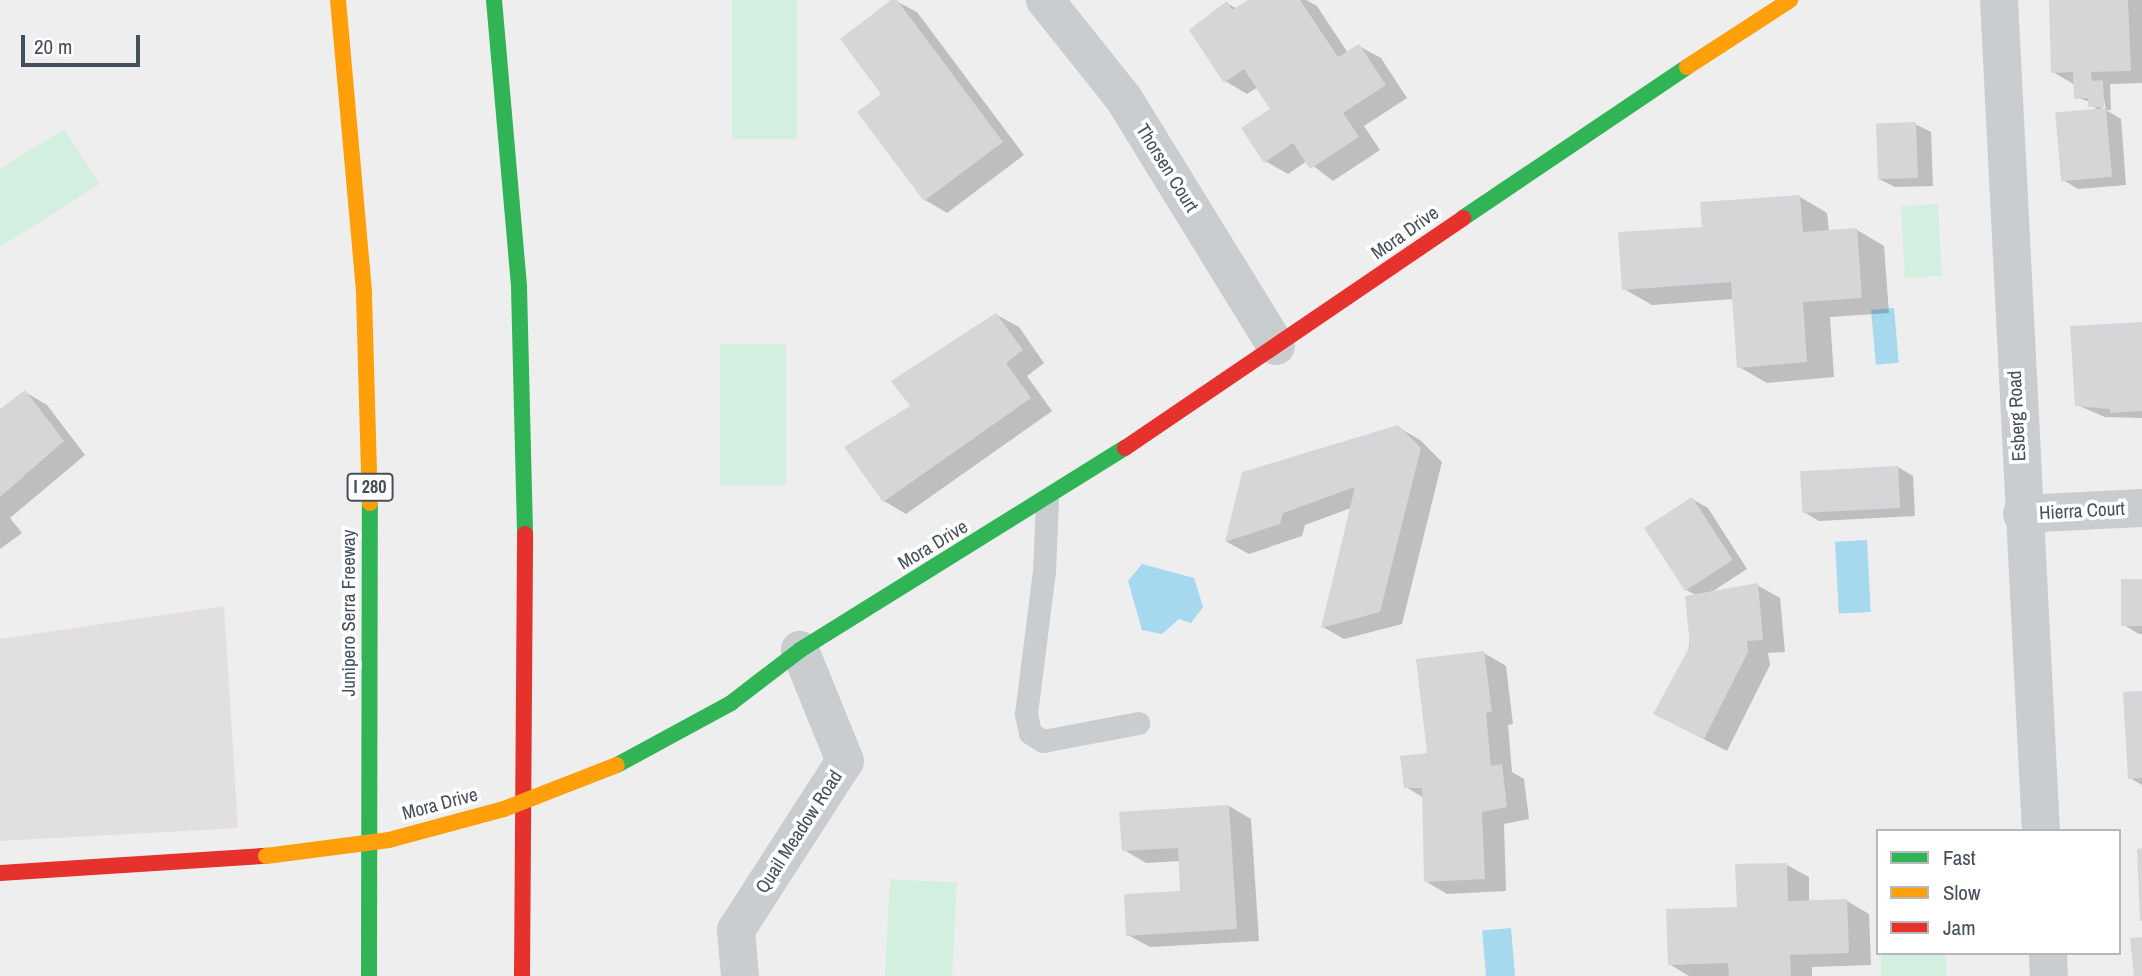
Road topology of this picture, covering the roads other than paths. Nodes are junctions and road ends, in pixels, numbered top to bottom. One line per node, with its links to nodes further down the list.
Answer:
1 (338, 0): 15 (main road, Junipero Serra Freeway / I 280)
2 (494, 0): 16 (main road)
3 (1045, 0): 6 (street, Thorsen Court)
4 (1790, 0): 6 (main road, Mora Drive)
5 (1999, 0): 9 (street, Esberg Road)
6 (1276, 346): 7 (main road, Mora Drive)
7 (1046, 500): 10 (main road, Mora Drive); 11 (lane)
8 (2142, 508): 9 (street, Hierra Court)
9 (2022, 514): 12 (street, Esberg Road)
10 (800, 650): 13 (main road, Mora Drive, bridge); 17 (street, Quail Meadow Road)
11 (1138, 723)
12 (2041, 829)
13 (0, 873)
14 (2048, 955): 18 (street)
15 (369, 976)
16 (522, 976)
17 (740, 976)
18 (2049, 976)

